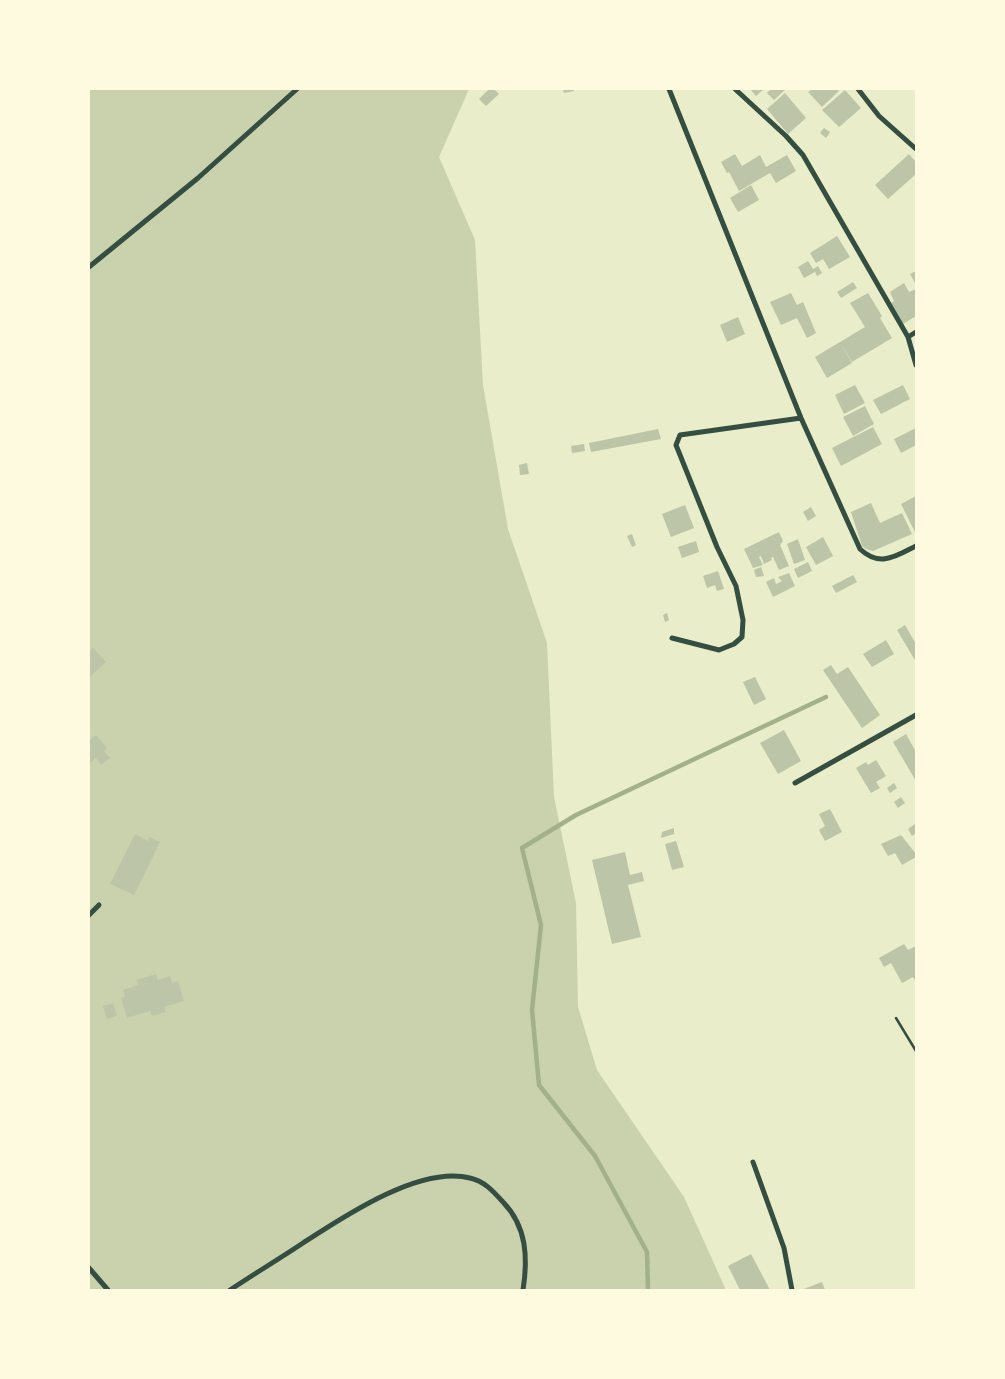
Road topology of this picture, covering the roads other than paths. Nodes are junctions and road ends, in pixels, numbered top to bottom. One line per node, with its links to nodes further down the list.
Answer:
1 (297, 89): 6 (street)
2 (669, 89): 10 (street)
3 (735, 89): 8 (street)
4 (858, 89): 5 (street)
5 (916, 149)
6 (89, 267)
7 (916, 332): 8 (street)
8 (908, 337): 9 (street)
9 (916, 365)
10 (801, 418): 11 (street); 12 (street)
11 (916, 546)
12 (672, 638)
13 (916, 715): 14 (street)
14 (795, 783)
15 (99, 905): 16 (street)
16 (89, 915)
17 (753, 1162): 22 (street)
18 (89, 1268): 19 (street)
19 (108, 1290)
20 (230, 1290): 21 (street)
21 (523, 1290)
22 (792, 1290)

